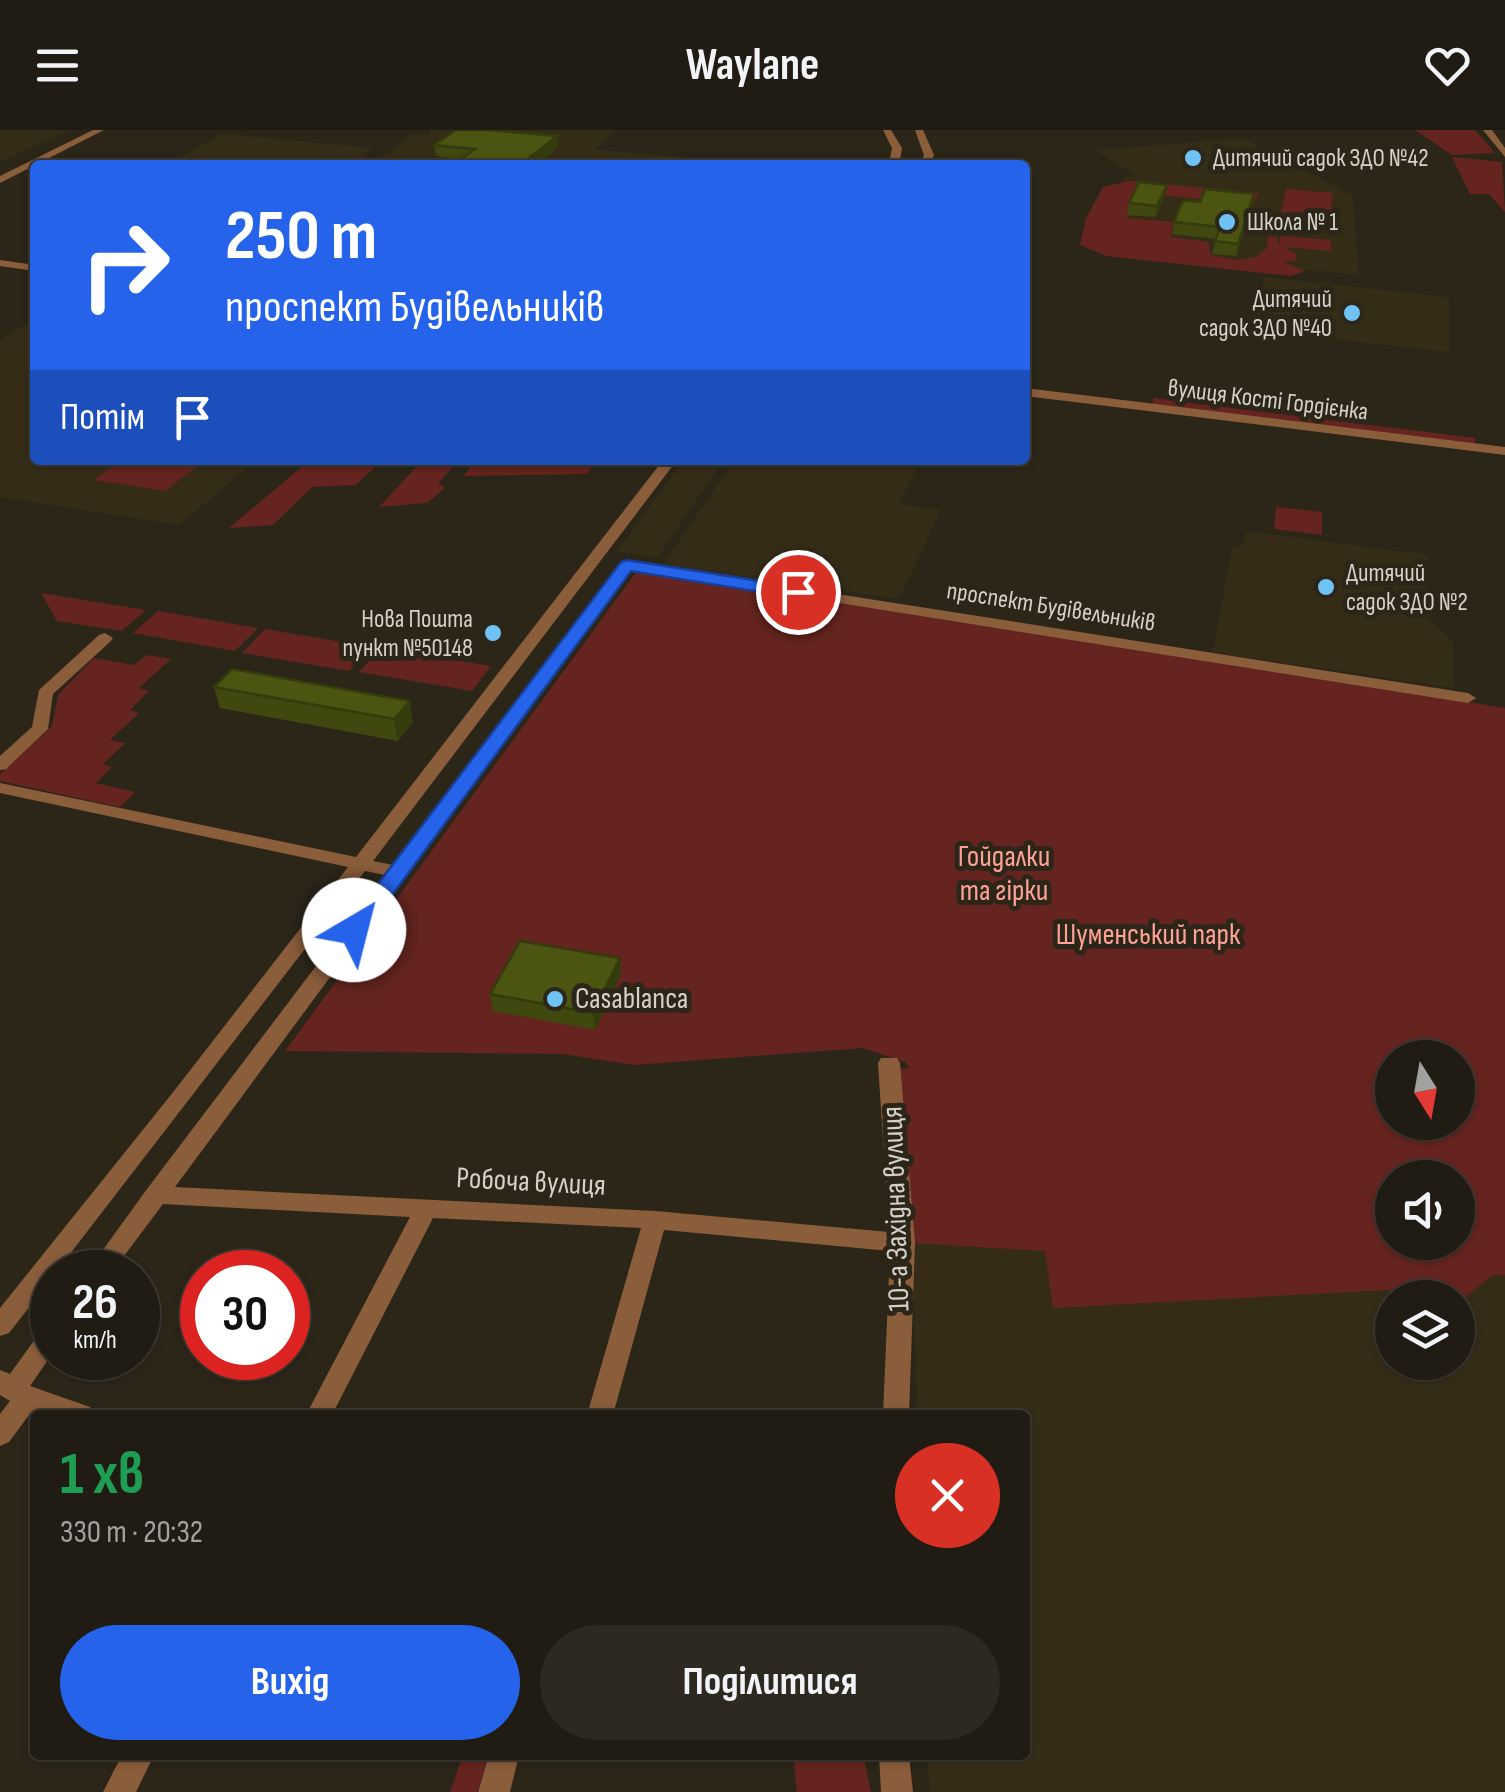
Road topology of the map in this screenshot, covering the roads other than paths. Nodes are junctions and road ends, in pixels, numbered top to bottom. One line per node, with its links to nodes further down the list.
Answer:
1 (100, 130): 6 (street)
2 (888, 130): 7 (street)
3 (919, 130): 8 (street)
4 (1487, 130): 5 (street)
5 (1505, 154)
6 (40, 160)
7 (895, 160)
8 (927, 160)
9 (30, 165): 10 (street)
10 (0, 180)
11 (0, 263): 12 (street)
12 (30, 267)
13 (1030, 393): 14 (street, вулиця Кості Гордієнка)
14 (1505, 451)
15 (666, 465): 20 (street)
16 (105, 638): 18 (street)
17 (1468, 698): 21 (street, проспект Будівельників)
18 (0, 765)
19 (0, 788): 20 (street)
20 (361, 864): 21 (street); 28 (street)
21 (399, 872): 23 (street)
22 (889, 1062): 26 (street, 10-а Західна вулиця)
23 (155, 1195): 24 (street, Робоча вулиця); 27 (street)
24 (426, 1210): 25 (street, Робоча вулиця); 32 (street)
25 (656, 1220): 26 (street, Робоча вулиця); 33 (street)
26 (903, 1243): 34 (street, 10-а Західна вулиця)
27 (114, 1250)
28 (0, 1326)
29 (30, 1366): 30 (street)
30 (13, 1390): 31 (street); 35 (street)
31 (67, 1410)
32 (321, 1410)
33 (601, 1410)
34 (896, 1410)
35 (0, 1434)
36 (136, 1760): 39 (street)
37 (503, 1760): 40 (street)
38 (894, 1760): 41 (street)
39 (120, 1792)
40 (494, 1792)
41 (897, 1792)

